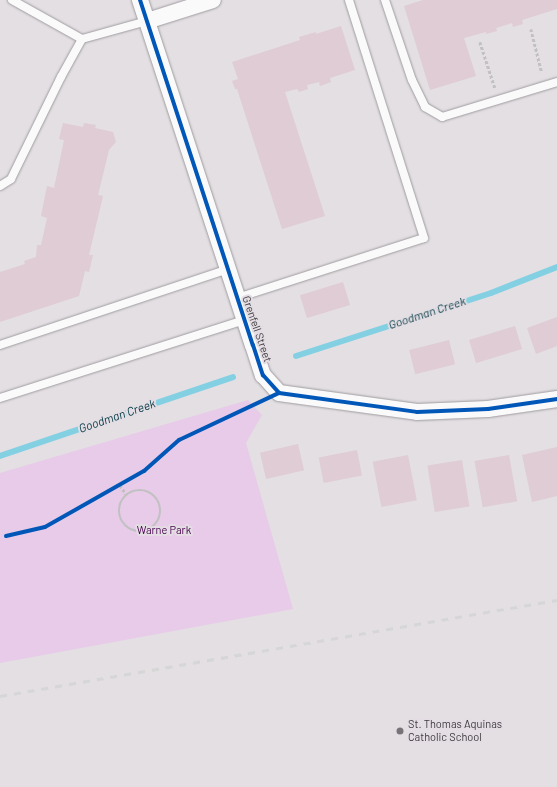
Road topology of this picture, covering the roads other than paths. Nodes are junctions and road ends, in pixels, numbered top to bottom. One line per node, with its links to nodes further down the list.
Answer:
1 (12, 0): 7 (lane)
2 (140, 0): 6 (street, Grenfell Street)
3 (213, 0): 6 (street)
4 (349, 0): 11 (lane)
5 (385, 0): 8 (lane)
6 (147, 21): 7 (lane); 10 (street, Grenfell Street)
7 (82, 39): 9 (lane)
8 (557, 82)
9 (0, 186)
10 (228, 269): 11 (street, Grenfell Street); 13 (lane)
11 (237, 298): 12 (street, Grenfell Street)
12 (244, 320): 14 (lane); 15 (street, Grenfell Street)
13 (0, 345)
14 (0, 398)
15 (557, 399)

